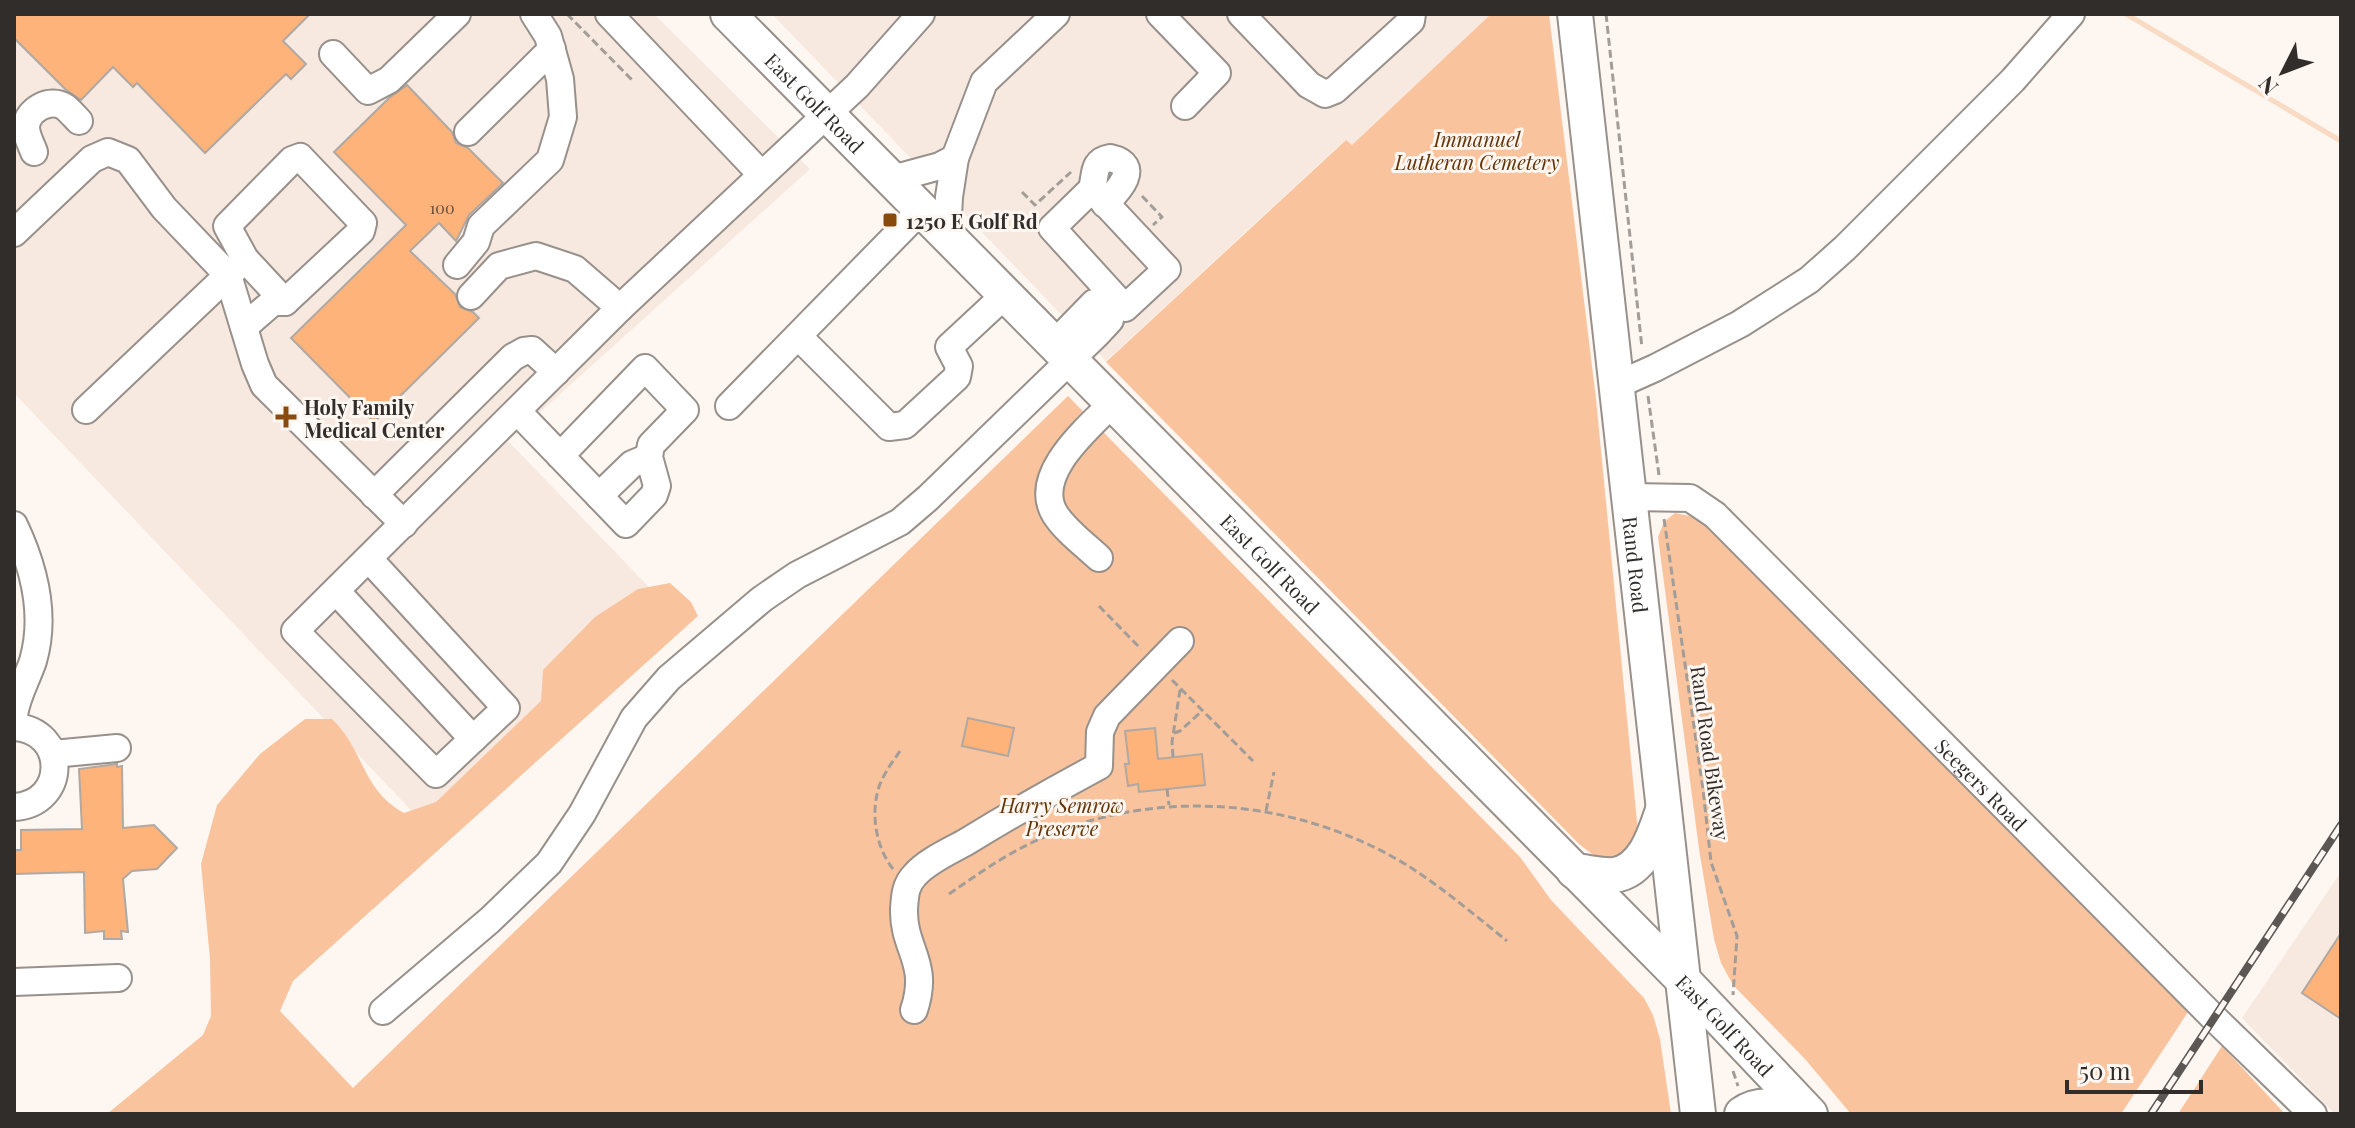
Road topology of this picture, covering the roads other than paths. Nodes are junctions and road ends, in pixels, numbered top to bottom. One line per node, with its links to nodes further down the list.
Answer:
1 (457, 14): 13 (street)
2 (534, 14): 12 (street)
3 (609, 14): 20 (street)
4 (728, 14): 15 (main road, East Golf Road)
5 (921, 14): 15 (street)
6 (1056, 14): 19 (street)
7 (1160, 14): 14 (street)
8 (1241, 14): 9 (street)
9 (1412, 14)
10 (1575, 14): 36 (main road, Rand Road)
11 (2071, 14): 36 (street)
12 (552, 49): 17 (street); 25 (street)
13 (333, 54)
14 (1185, 106)
15 (827, 113): 20 (street); 21 (main road, East Golf Road)
16 (79, 121): 18 (street)
17 (468, 132)
18 (34, 152)
19 (955, 158): 21 (street); 24 (street)
20 (761, 174): 31 (street)
21 (892, 179): 22 (main road, East Golf Road)
22 (922, 209): 24 (main road, East Golf Road); 33 (street)
23 (14, 233): 26 (street)
24 (947, 235): 27 (main road, East Golf Road)
25 (457, 265)
26 (236, 267): 30 (street); 30 (street); 32 (street); 39 (street)
27 (1006, 294): 33 (street); 34 (main road, East Golf Road)
28 (471, 296): 31 (street)
29 (1114, 301): 29 (street); 34 (street)
30 (285, 302): 32 (street)
31 (620, 308): 35 (street)
32 (244, 327): 43 (street)
33 (798, 336): 37 (street)
34 (1063, 351): 38 (main road, East Golf Road); 65 (street)
35 (556, 372): 40 (street); 43 (street)
36 (1631, 379): 45 (main road, Rand Road)
37 (729, 406)
38 (1120, 408): 48 (street); 60 (main road, East Golf Road)
39 (86, 410)
40 (517, 411): 41 (street); 46 (street)
41 (560, 456): 42 (street); 44 (street)
42 (649, 457): 44 (street); 44 (street)
43 (374, 495): 46 (street)
44 (599, 496)
45 (1631, 497): 58 (main road, Rand Road); 69 (street, Seegers Road)
46 (404, 524): 49 (street)
47 (14, 525): 50 (street)
48 (1099, 558)
49 (369, 559): 51 (street); 55 (street)
50 (24, 584): 53 (street)
51 (336, 591): 55 (street); 55 (street)
52 (1180, 641): 64 (street)
53 (14, 715)
54 (14, 727): 57 (street)
55 (473, 739)
56 (117, 748): 57 (street)
57 (53, 754): 59 (street)
58 (1665, 806): 60 (main road); 63 (main road, Rand Road)
59 (14, 807)
60 (1574, 871): 63 (main road, East Golf Road)
61 (118, 978): 62 (street)
62 (14, 982)
63 (1685, 982): 66 (main road, Rand Road); 68 (main road, East Golf Road)
64 (914, 1010)
65 (383, 1011)
66 (1698, 1114)
67 (1742, 1114): 68 (main road)
68 (1809, 1114)
69 (2313, 1114)

